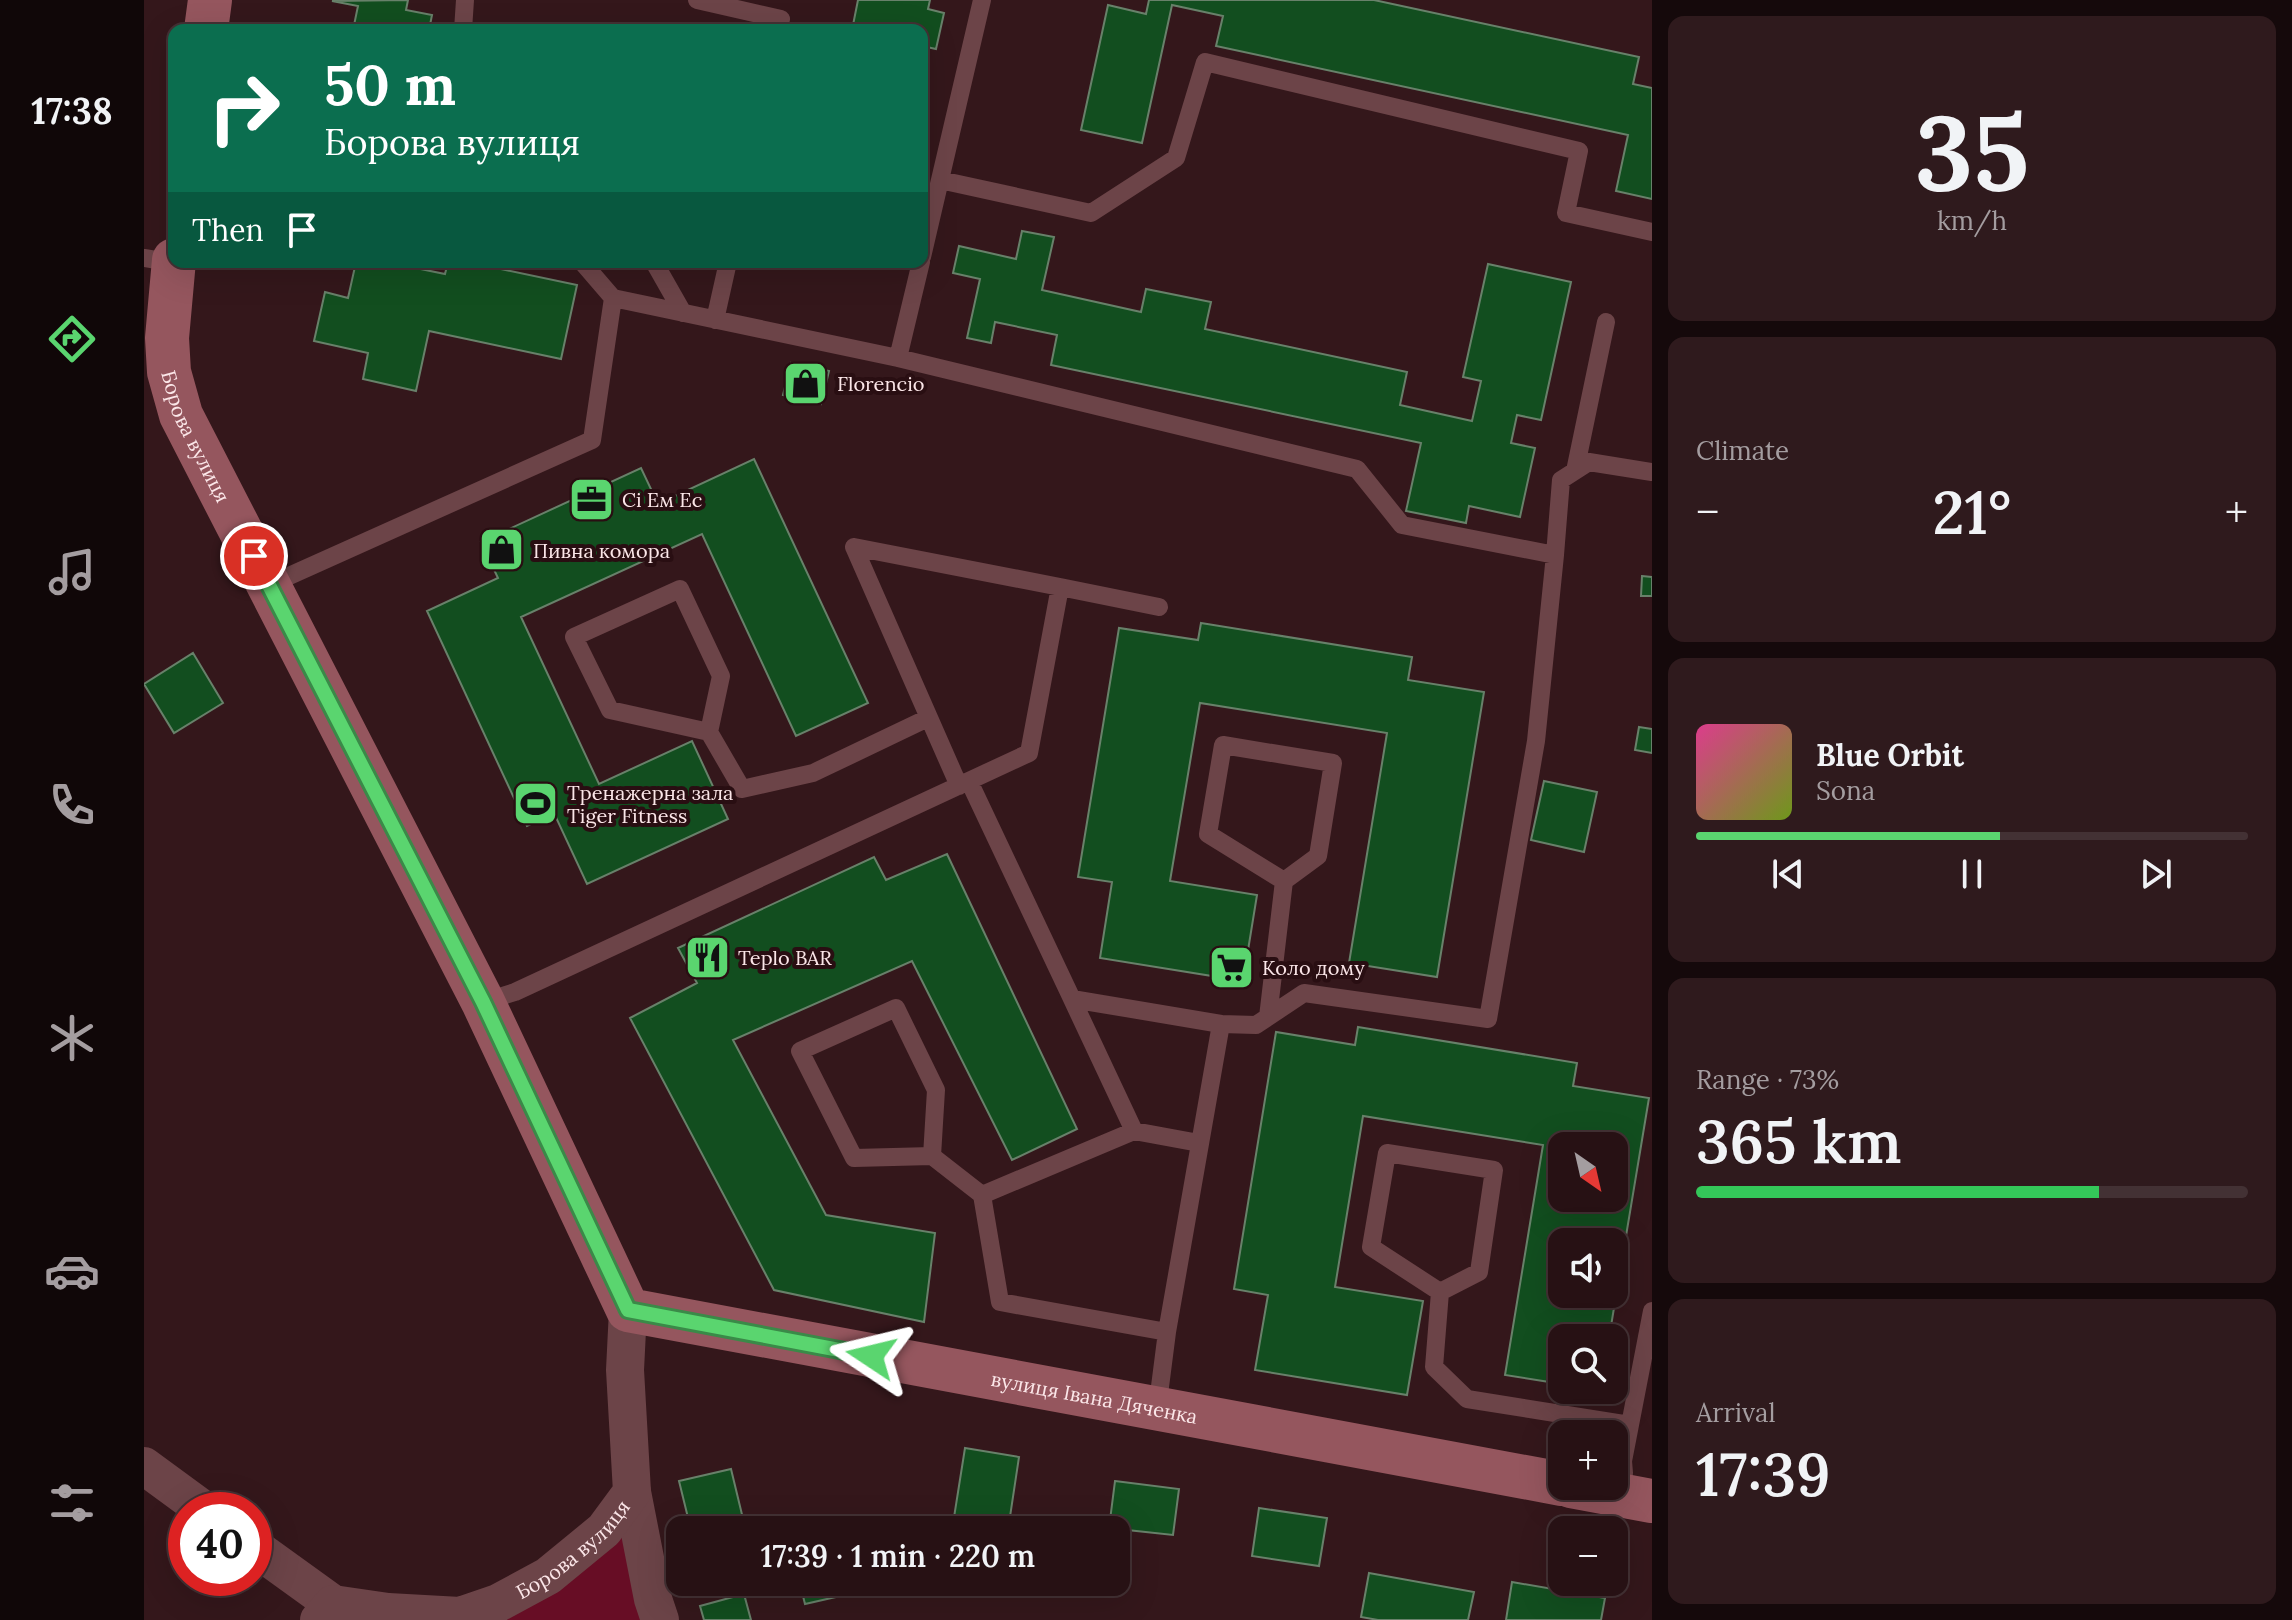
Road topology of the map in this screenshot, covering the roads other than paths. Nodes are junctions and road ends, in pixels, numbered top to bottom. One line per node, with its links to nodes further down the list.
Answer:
1 (210, 0): 5 (street)
2 (465, 0): 6 (lane)
3 (697, 0): 7 (lane)
4 (982, 0): 8 (lane)
5 (207, 24)
6 (463, 24)
7 (780, 24)
8 (940, 180): 9 (lane); 10 (lane)
9 (928, 230)
10 (1652, 232)
11 (144, 258): 12 (lane)
12 (168, 260)
13 (173, 268): 22 (street, Борова вулиця)
14 (587, 268): 18 (lane)
15 (657, 268): 19 (lane)
16 (727, 268): 20 (lane)
17 (919, 268): 23 (lane)
18 (613, 298): 19 (lane); 27 (lane)
19 (683, 313): 20 (lane)
20 (715, 320): 23 (lane)
21 (1606, 322): 24 (lane)
22 (155, 354): 27 (street, Борова вулиця)
23 (898, 358): 26 (lane)
24 (1575, 471): 25 (lane); 26 (lane)
25 (1652, 472)
26 (1555, 555): 36 (lane)
27 (269, 585): 35 (street, Борова вулиця)
28 (1060, 587): 29 (lane); 30 (lane); 32 (lane)
29 (1159, 607)
30 (928, 718): 31 (lane); 32 (lane)
31 (709, 732): 31 (lane)
32 (964, 784): 34 (lane); 35 (lane)
33 (1284, 881): 33 (lane); 36 (lane)
34 (1072, 999): 37 (lane); 38 (lane)
35 (483, 1002): 43 (street, Борова вулиця)
36 (1268, 1017): 37 (lane)
37 (1221, 1024): 39 (lane)
38 (1134, 1131): 39 (lane); 41 (lane)
39 (1199, 1143): 45 (lane)
40 (932, 1156): 40 (lane); 41 (lane)
41 (982, 1195): 45 (lane)
42 (1440, 1292): 42 (lane); 47 (lane)
43 (628, 1310): 46 (street, вулиця Івана Дяченка); 51 (street, Борова вулиця)
44 (1652, 1311): 47 (lane)
45 (1167, 1332): 46 (lane)
46 (1157, 1410): 49 (street, вулиця Івана Дяченка)
47 (1630, 1425): 52 (lane)
48 (144, 1466): 50 (street)
49 (1548, 1481)
50 (179, 1492)
51 (632, 1492): 55 (street, Борова вулиця); 56 (street, Борова вулиця)
52 (1635, 1498)
53 (272, 1563): 54 (street)
54 (326, 1612): 55 (street, Борова вулиця)
55 (467, 1618)
56 (660, 1620)

